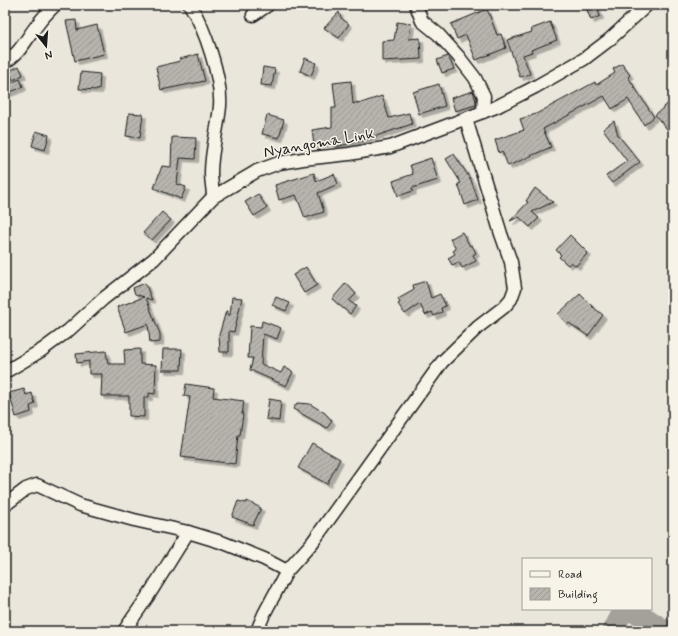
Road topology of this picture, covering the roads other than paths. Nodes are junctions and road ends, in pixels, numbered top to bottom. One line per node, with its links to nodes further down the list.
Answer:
1 (55, 5): 7 (street)
2 (190, 5): 10 (street)
3 (268, 5): 6 (street)
4 (416, 5): 8 (street)
5 (647, 5): 8 (street, Nyangoma Link)
6 (253, 15)
7 (5, 62)
8 (483, 112): 9 (street, Nyangoma Link)
9 (466, 119): 10 (street, Nyangoma Link); 14 (street)
10 (214, 197): 11 (street, Nyangoma Link)
11 (5, 372)
12 (5, 505): 13 (street)
13 (188, 532): 14 (street); 15 (street)
14 (287, 571): 16 (street)
15 (124, 631)
16 (257, 631)

